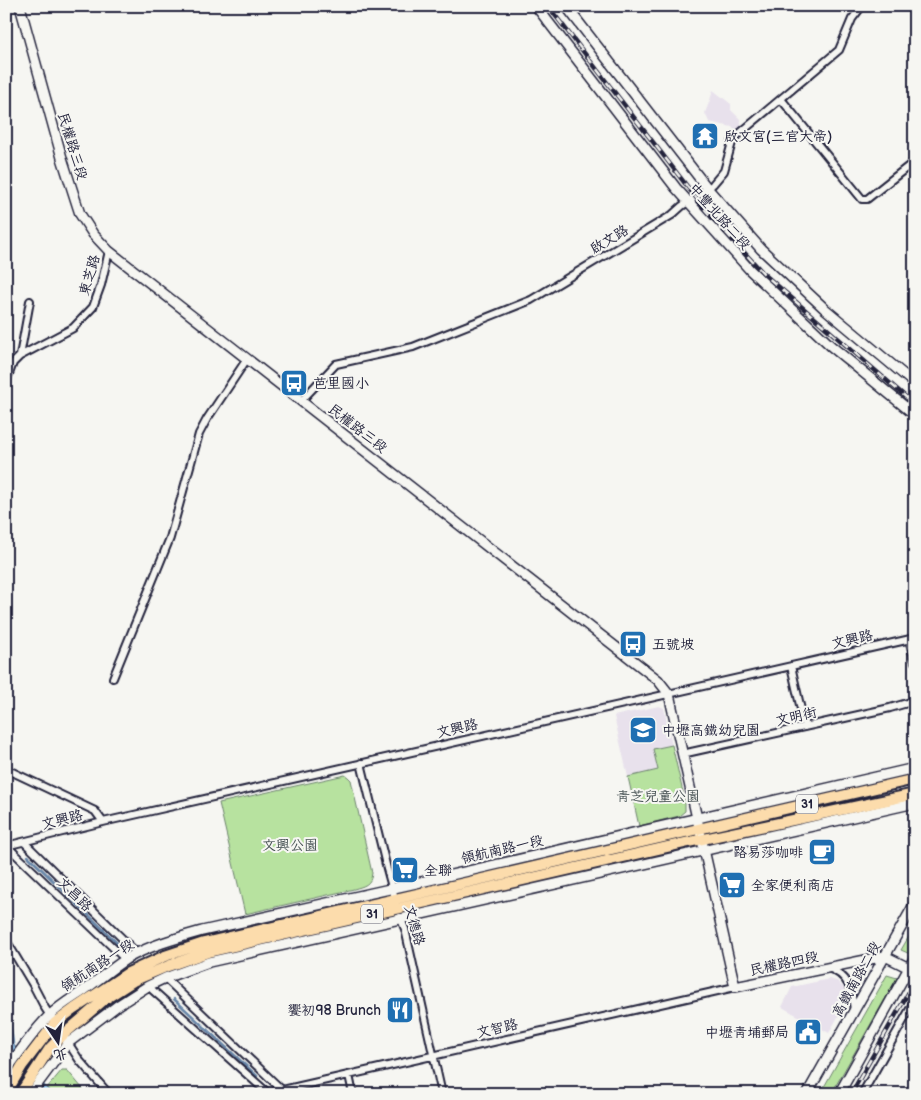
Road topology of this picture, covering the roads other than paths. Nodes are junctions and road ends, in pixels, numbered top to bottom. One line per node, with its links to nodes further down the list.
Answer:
1 (20, 6): 9 (street, 民權路三段)
2 (536, 6): 8 (street, 中豐北路二段)
3 (566, 6): 7 (street, 中豐北路二段)
4 (862, 6): 5 (street, 啟文路)
5 (781, 99): 6 (street); 7 (street, 啟文路)
6 (915, 160)
7 (708, 189): 8 (street, 啟文路); 15 (street, 中豐北路二段)
8 (689, 202): 16 (street, 啟文路); 17 (street, 中豐北路二段)
9 (109, 251): 11 (street, 東芝路); 12 (street, 民權路三段)
10 (30, 301): 11 (street)
11 (20, 356): 13 (street, 東芝路)
12 (247, 358): 16 (street, 民權路三段); 21 (street)
13 (10, 364): 14 (street, 東芝路)
14 (6, 382)
15 (915, 384)
16 (301, 401): 22 (street, 民權路三段)
17 (915, 415)
18 (912, 638): 19 (street); 20 (street, 文興路)
19 (915, 662)
20 (791, 666): 22 (street, 文興路); 24 (street)
21 (113, 678)
22 (668, 694): 25 (street, 民權路三段); 26 (street, 文興路)
23 (915, 699): 24 (street, 文明街)
24 (805, 727): 25 (street, 文明街)
25 (682, 754): 32 (street, 民權路三段)
26 (361, 763): 31 (street, 文興路); 37 (street, 文德路)
27 (6, 769): 31 (street)
28 (914, 772): 32 (main road, 領航南路一段 / 31)
29 (915, 794): 33 (main road, 領航南路一段 / 31)
30 (915, 803): 36 (street, 領航南路一段 / 31)
31 (103, 822): 34 (street, 文興路)
32 (698, 824): 33 (street, 民權路三段); 37 (street, 領航南路一段 / 31); 38 (main road, 領航南路一段 / 31)
33 (701, 839): 36 (street, 民權路三段); 38 (main road, 領航南路一段 / 31)
34 (24, 842): 35 (street, 文興路); 42 (street, 文昌路)
35 (7, 846): 45 (street, 文昌路)
36 (704, 850): 40 (street, 領航南路一段 / 31); 50 (street, 民權路四段)
37 (392, 888): 38 (street, 文德路); 42 (street, 領航南路一段 / 31)
38 (396, 903): 40 (street, 文德路); 53 (main road, 領航南路一段 / 31); 54 (main road, 領航南路一段 / 31)
39 (915, 903): 43 (street, 高鐵南路二段)
40 (401, 918): 48 (street, 領航南路一段 / 31); 55 (street, 文德路)
41 (6, 940): 53 (street)
42 (138, 954): 45 (street, 領航南路一段 / 31)
43 (885, 956): 46 (street, 民權路四段); 47 (street); 52 (street, 高鐵南路二段)
44 (915, 957): 47 (street)
45 (126, 960): 53 (street, 領航南路一段 / 31)
46 (827, 968): 50 (street, 民權路四段); 52 (street)
47 (912, 970): 67 (street)
48 (165, 978): 49 (street, 領航南路一段 / 31); 58 (street)
49 (148, 986): 54 (street, 領航南路一段 / 31); 60 (street)
50 (735, 987): 55 (street, 文智路)
51 (915, 1000): 68 (street)
52 (854, 1011): 66 (street, 高鐵南路二段)
53 (52, 1020): 54 (street); 56 (street, 領航南路一段 / 31); 59 (main road, 領航南路一段 / 31)
54 (66, 1039): 61 (main road, 領航南路一段 / 31); 62 (street, 領航南路一段 / 31); 63 (street)
55 (434, 1056): 57 (street, 文智路); 65 (street, 文德路)
56 (6, 1071)
57 (349, 1075): 58 (street, 文智路); 64 (street)
58 (281, 1090): 60 (street, 文智路)
59 (6, 1093)
60 (268, 1093)
61 (20, 1094)
62 (32, 1094)
63 (109, 1094)
64 (353, 1094)
65 (442, 1094)
66 (807, 1094)
67 (838, 1094)
68 (862, 1094)

